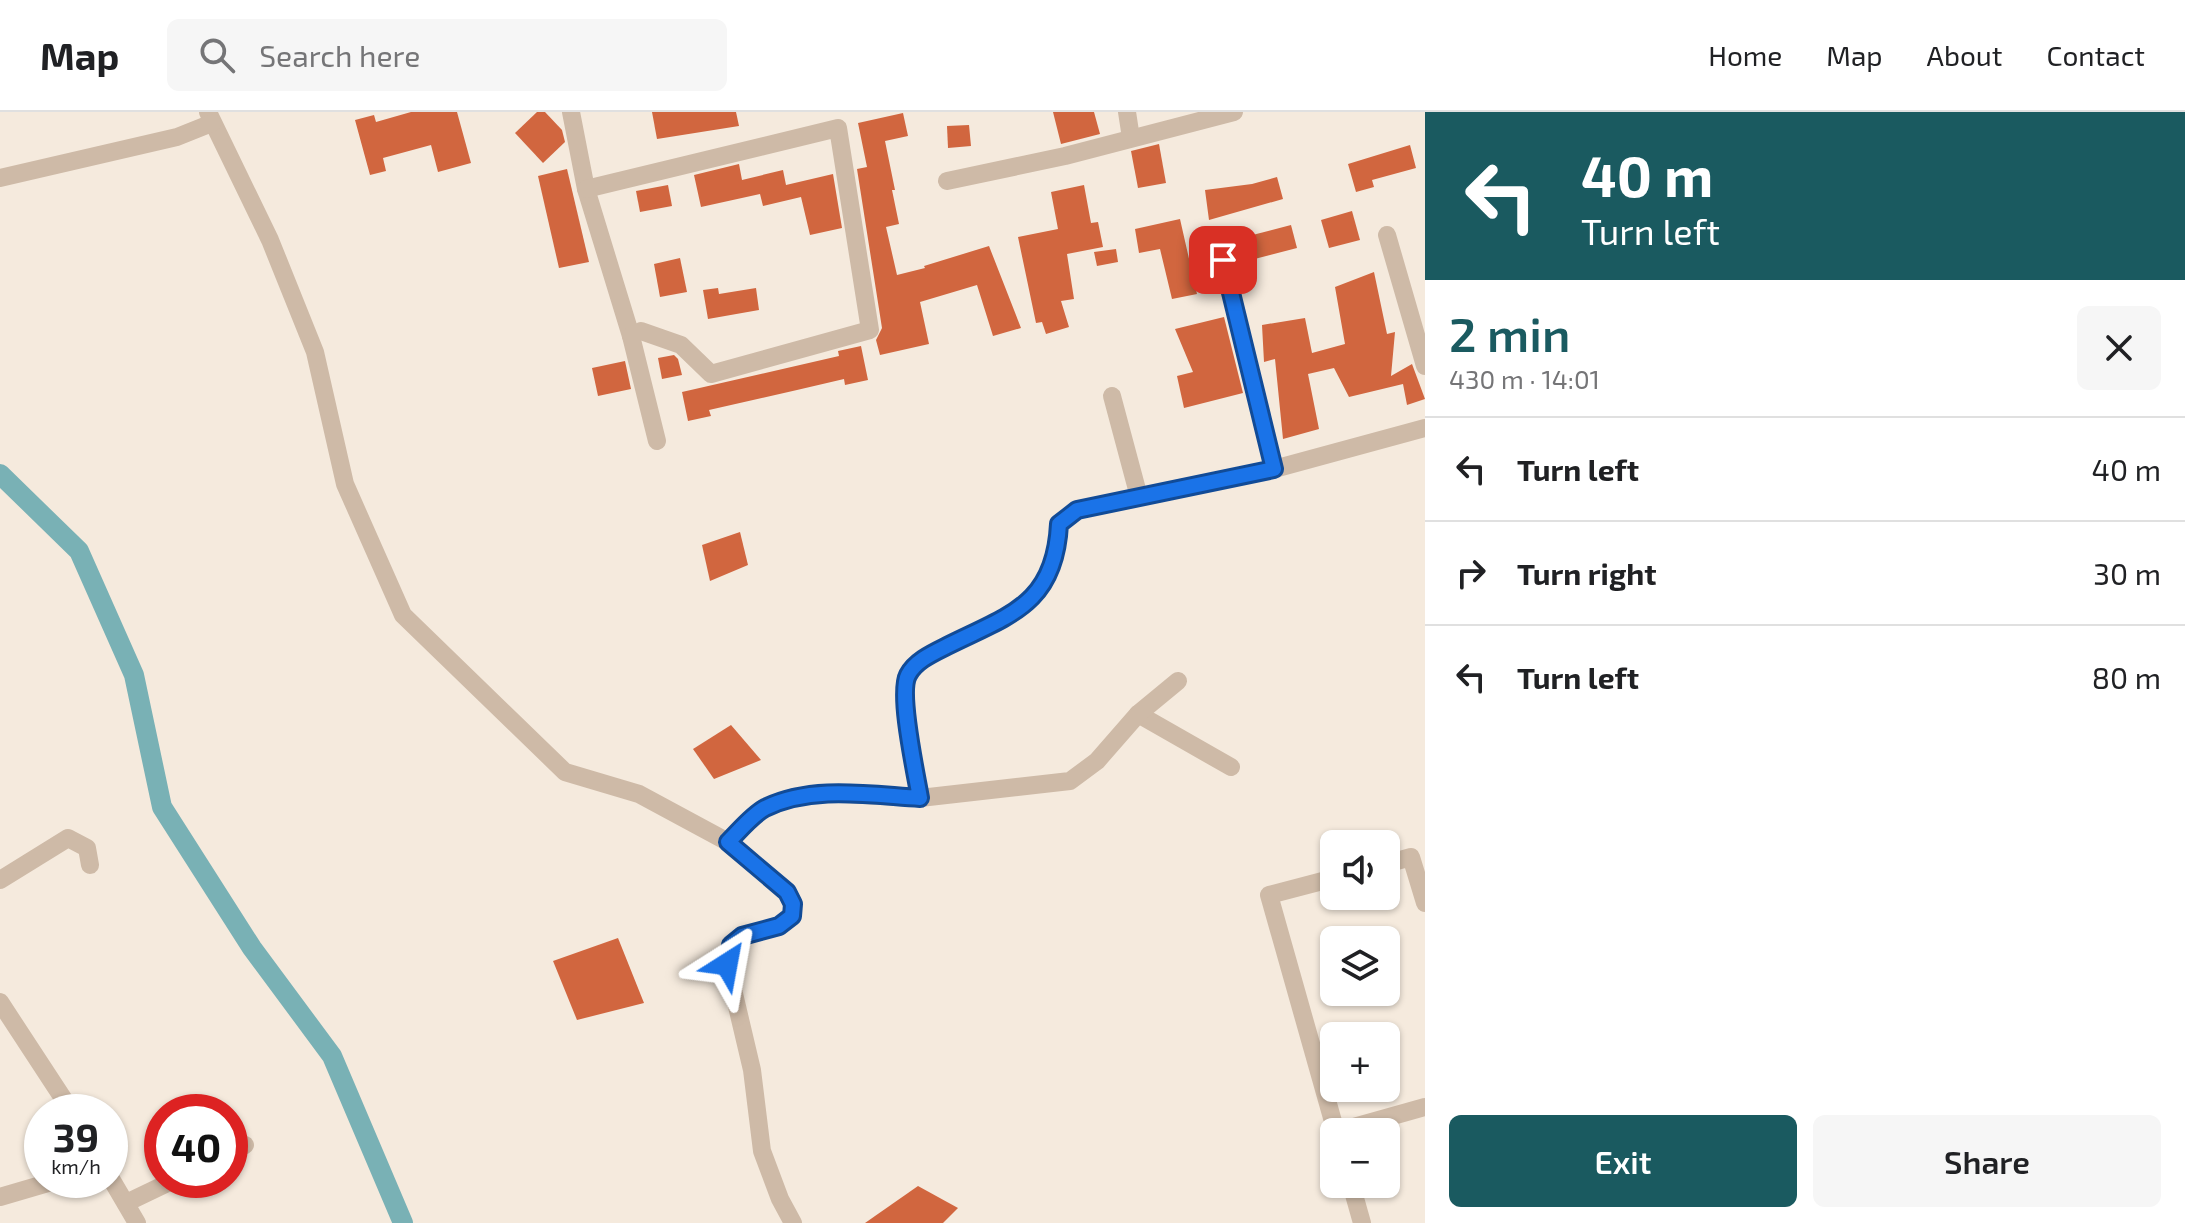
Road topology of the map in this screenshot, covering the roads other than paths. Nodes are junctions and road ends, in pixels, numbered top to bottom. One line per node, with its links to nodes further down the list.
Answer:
1 (571, 112): 8 (street)
2 (1127, 112): 5 (street)
3 (1234, 112): 5 (street)
4 (210, 118): 6 (street); 22 (street)
5 (1131, 138): 7 (street)
6 (0, 178)
7 (947, 181)
8 (586, 189): 11 (street); 11 (street)
9 (1387, 235): 12 (street)
10 (1223, 260): 16 (street)
11 (631, 336): 15 (street)
12 (1425, 366)
13 (1112, 396): 17 (street)
14 (1425, 428): 16 (street)
15 (657, 441)
16 (1274, 469): 17 (street)
17 (1139, 497): 21 (street)
18 (1178, 681): 19 (street)
19 (1138, 714): 20 (street); 21 (street)
20 (1231, 767)
21 (920, 798): 22 (street)
22 (728, 842): 40 (street)
23 (1400, 860): 27 (street)
24 (90, 865): 25 (street)
25 (0, 880)
26 (1320, 882): 31 (street)
27 (1425, 903)
28 (0, 1002): 29 (street)
29 (60, 1094)
30 (1425, 1107): 32 (street)
31 (1332, 1118)
32 (1386, 1118)
33 (24, 1190): 35 (street)
34 (144, 1194): 38 (street)
35 (0, 1197)
36 (123, 1198): 38 (street)
37 (1355, 1198): 41 (street)
38 (126, 1203): 39 (street)
39 (137, 1223)
40 (793, 1223)
41 (1362, 1223)

